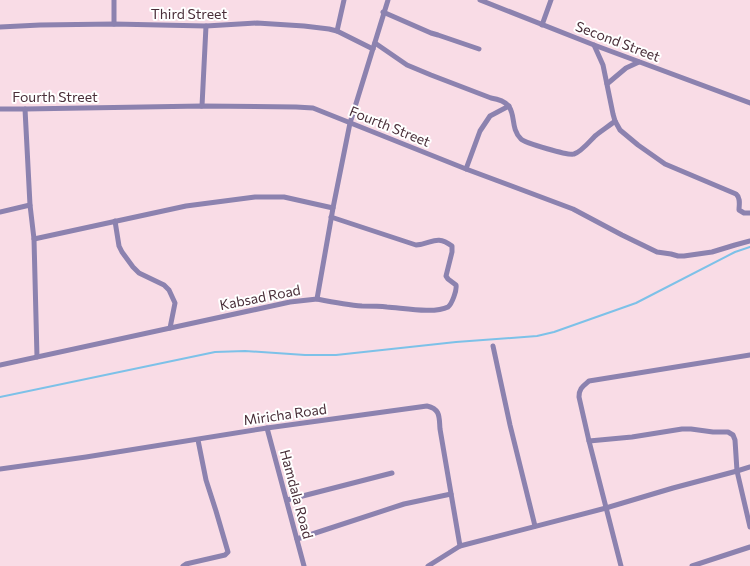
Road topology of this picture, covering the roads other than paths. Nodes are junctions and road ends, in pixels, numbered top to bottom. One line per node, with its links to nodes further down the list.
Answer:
1 (114, 0): 7 (street)
2 (344, 0): 11 (street)
3 (388, 0): 6 (street, Kabsad Road)
4 (480, 0): 8 (street, Second Street)
5 (551, 0): 8 (street)
6 (383, 12): 12 (street, Kabsad Road); 15 (street)
7 (114, 24): 9 (street, Third Street); 10 (street, Third Street)
8 (542, 25): 13 (street, Second Street)
9 (206, 26): 11 (street, Third Street); 19 (street)
10 (0, 27)
11 (337, 31): 14 (street, Third Street)
12 (375, 43): 14 (street, Kabsad Road); 20 (street)
13 (594, 45): 16 (street, Second Street); 17 (street)
14 (373, 49): 24 (street, Kabsad Road)
15 (479, 49)
16 (639, 62): 17 (street); 18 (street, Second Street)
17 (607, 84): 23 (street)
18 (750, 103)
19 (202, 106): 22 (street, Fourth Street); 24 (street, Fourth Street)
20 (509, 106): 23 (street); 25 (street)
21 (0, 109): 22 (street, Fourth Street)
22 (25, 109): 26 (street)
23 (615, 122): 29 (street)
24 (350, 123): 25 (street, Fourth Street); 27 (street, Kabsad Road)
25 (466, 169): 33 (street, Fourth Street)
26 (30, 205): 28 (street); 32 (street)
27 (333, 208): 30 (street, Kabsad Road); 31 (street)
28 (0, 212)
29 (750, 213)
30 (331, 217): 34 (street, Kabsad Road); 34 (street)
31 (115, 222): 32 (street); 35 (street)
32 (34, 239): 38 (street)
33 (750, 241)
34 (317, 299): 35 (street, Kabsad Road)
35 (170, 328): 38 (street, Kabsad Road)
36 (493, 346): 50 (street)
37 (750, 355): 42 (street)
38 (37, 357): 39 (street, Kabsad Road)
39 (0, 365)
40 (267, 428): 41 (street, Miricha Road); 47 (street, Miricha Road); 48 (street, Hamdala Road)
41 (198, 440): 44 (street, Miricha Road); 55 (street)
42 (589, 442): 45 (street); 49 (street)
43 (750, 467): 45 (street)
44 (0, 469)
45 (737, 471): 49 (street); 51 (street)
46 (392, 473): 48 (street)
47 (451, 494): 52 (street); 53 (street, Miricha Road)
48 (287, 500): 52 (street, Hamdala Road)
49 (606, 508): 50 (street); 58 (street)
50 (535, 526): 53 (street)
51 (750, 527)
52 (297, 539): 56 (street, Hamdala Road)
53 (460, 546): 57 (street)
54 (750, 547): 59 (street)
55 (183, 566)
56 (304, 566)
57 (428, 566)
58 (621, 566)
59 (692, 566)

